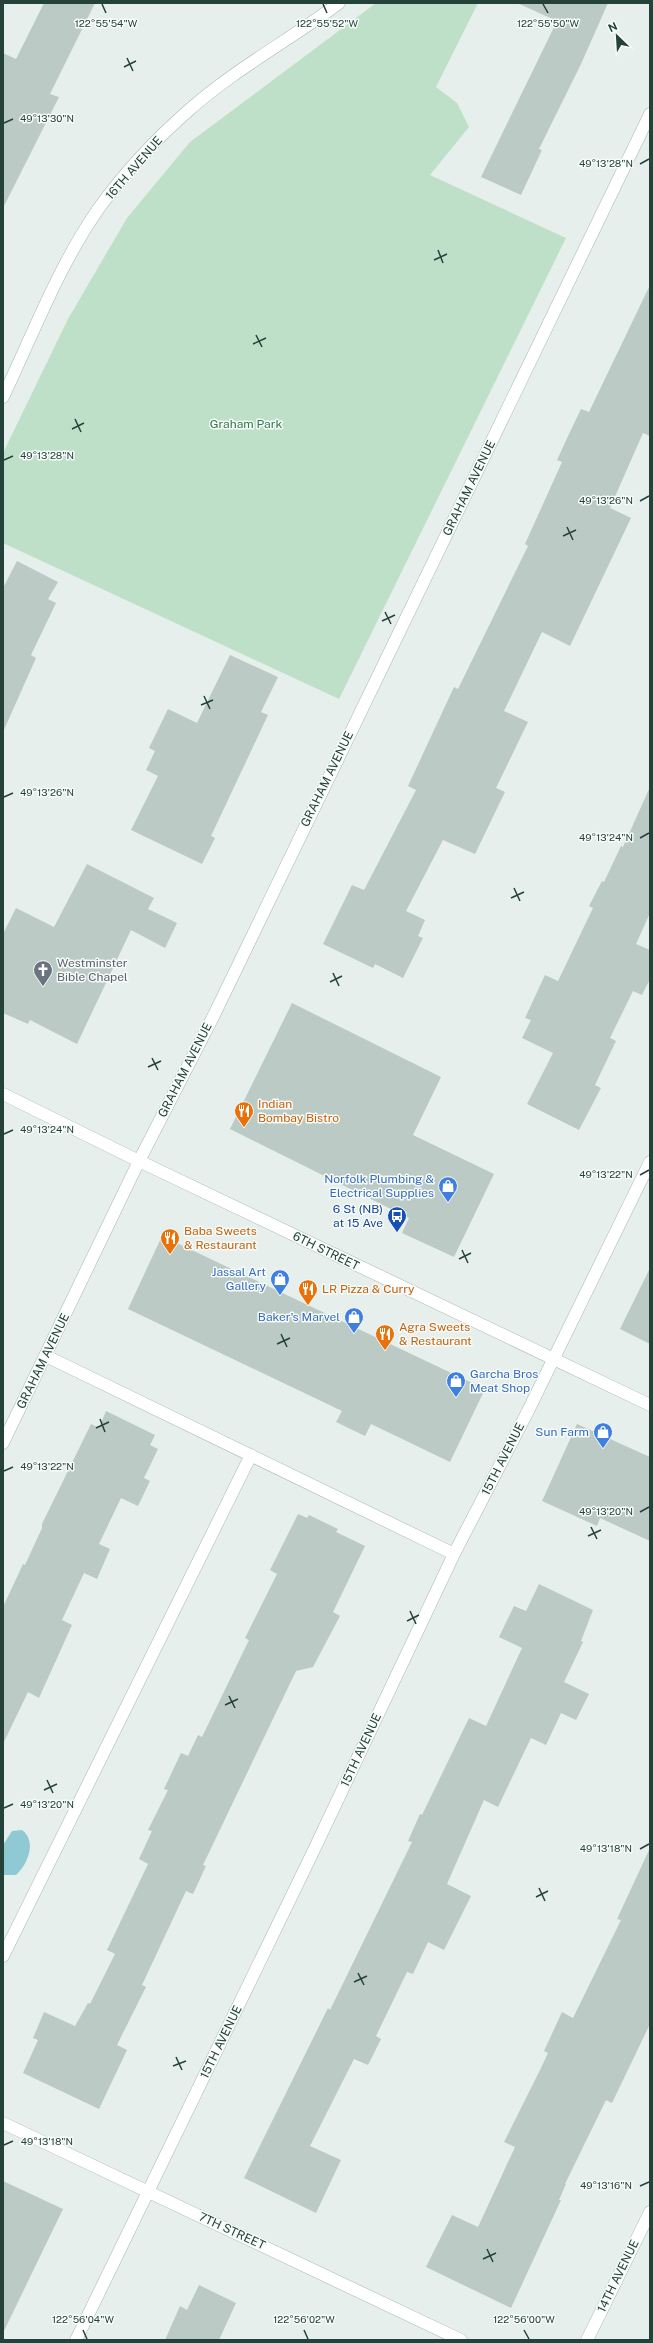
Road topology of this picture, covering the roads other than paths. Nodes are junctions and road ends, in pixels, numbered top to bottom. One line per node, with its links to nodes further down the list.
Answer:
1 (339, 3): 3 (street, 16TH AVENUE)
2 (650, 114): 5 (street, GRAHAM AVENUE)
3 (3, 397)
4 (3, 1094): 5 (street, 6TH STREET)
5 (138, 1161): 7 (street, GRAHAM AVENUE); 8 (street, 6TH STREET)
6 (650, 1162): 8 (street, 15TH AVENUE)
7 (46, 1356): 10 (street, GRAHAM AVENUE); 11 (street)
8 (553, 1359): 9 (street, 6TH STREET); 12 (street, 15TH AVENUE)
9 (650, 1405)
10 (3, 1443)
11 (251, 1455): 12 (street); 13 (street)
12 (454, 1554): 15 (street, 15TH AVENUE)
13 (3, 1956)
14 (3, 2123): 15 (street, 7TH STREET)
15 (149, 2192): 17 (street, 15TH AVENUE); 18 (street, 7TH STREET)
16 (650, 2212): 19 (street, 14TH AVENUE)
17 (76, 2340)
18 (461, 2340)
19 (587, 2340)

